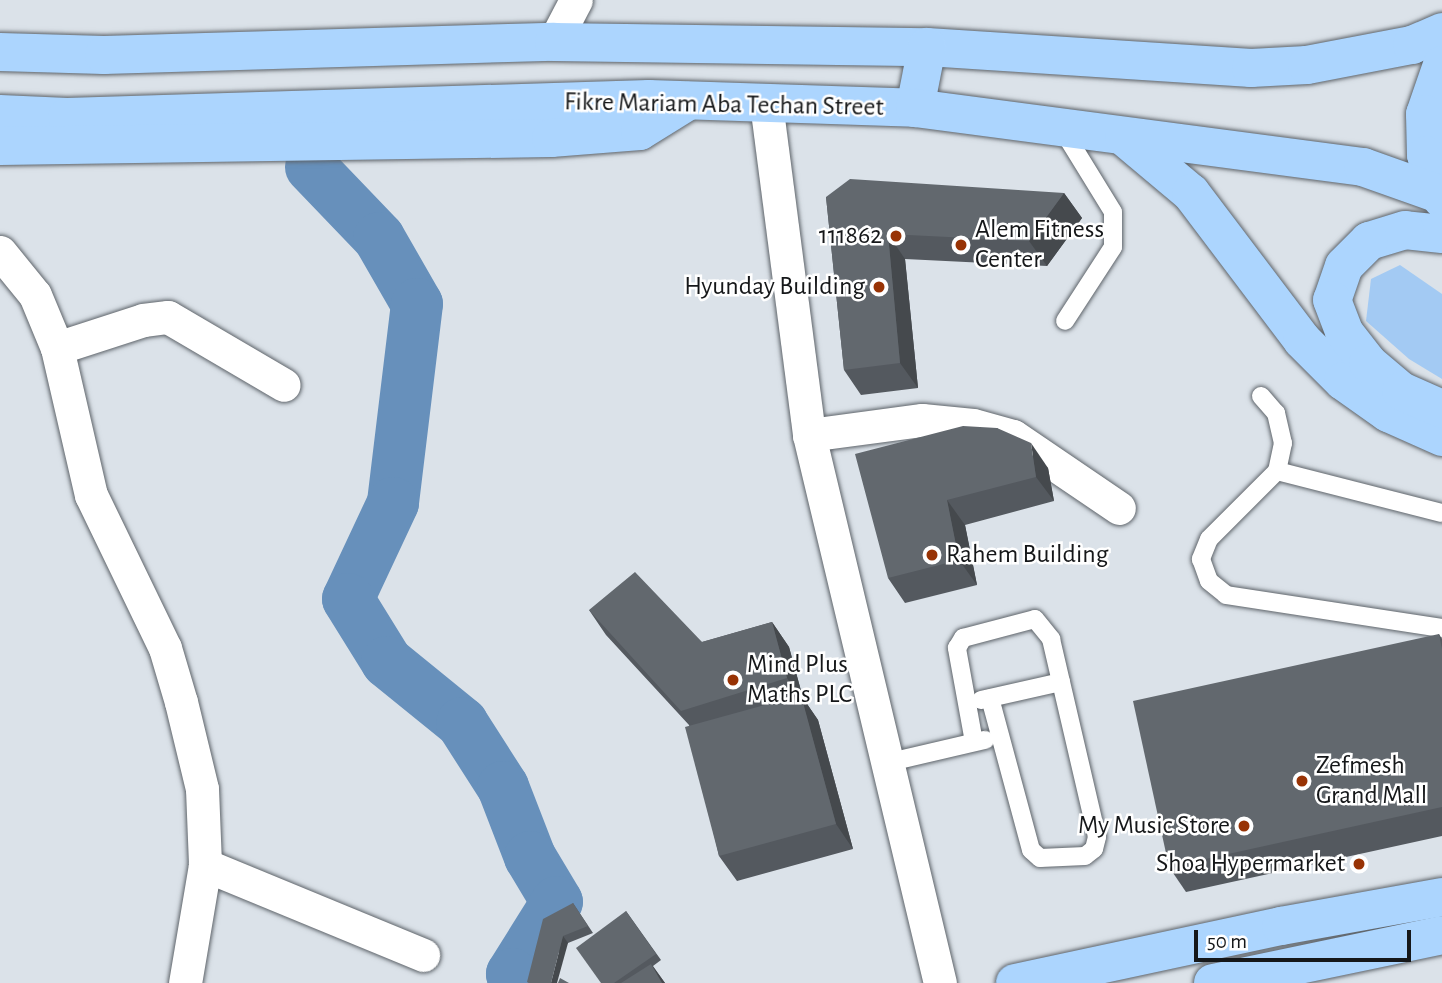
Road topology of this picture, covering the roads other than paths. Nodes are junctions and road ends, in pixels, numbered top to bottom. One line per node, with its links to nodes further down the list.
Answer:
1 (576, 0): 3 (street)
2 (1442, 32): 4 (main road)
3 (554, 41): 4 (main road); 6 (main road)
4 (927, 47): 10 (main road)
5 (0, 52): 6 (main road)
6 (67, 55): 12 (main road)
7 (1442, 65): 16 (main road)
8 (688, 101): 9 (main road, Fikre Mariam Aba Techan Street); 12 (main road, Fikre Mariam Aba Techan Street); 15 (main road)
9 (765, 103): 10 (main road, Fikre Mariam Aba Techan Street); 24 (street)
10 (915, 108): 13 (main road, Fikre Mariam Aba Techan Street)
11 (0, 114): 12 (main road, Fikre Mariam Aba Techan Street)
12 (67, 117)
13 (1062, 129): 14 (main road, Fikre Mariam Aba Techan Street); 19 (lane)
14 (1124, 137): 16 (main road, Fikre Mariam Aba Techan Street); 25 (main road)
15 (0, 146)
16 (1441, 196)
17 (1442, 234): 23 (main road)
18 (0, 252): 20 (street)
19 (1065, 321)
20 (57, 348): 21 (street); 36 (street)
21 (284, 385)
22 (1261, 396): 26 (lane)
23 (1442, 410)
24 (809, 435): 27 (street); 35 (street)
25 (1442, 437)
26 (1277, 471): 28 (lane); 29 (lane)
27 (1119, 508)
28 (1442, 513)
29 (1442, 628)
30 (1061, 682): 31 (lane); 32 (lane); 33 (lane)
31 (990, 698): 32 (lane); 33 (lane)
32 (967, 702): 34 (lane)
33 (998, 738): 34 (lane)
34 (974, 742): 35 (lane)
35 (886, 763): 41 (street)
36 (205, 865): 39 (street); 40 (street)
37 (1442, 897): 42 (main road)
38 (1442, 935): 43 (main road)
39 (423, 955)
40 (185, 983)
41 (940, 983)
42 (1015, 983)
43 (1213, 983)

